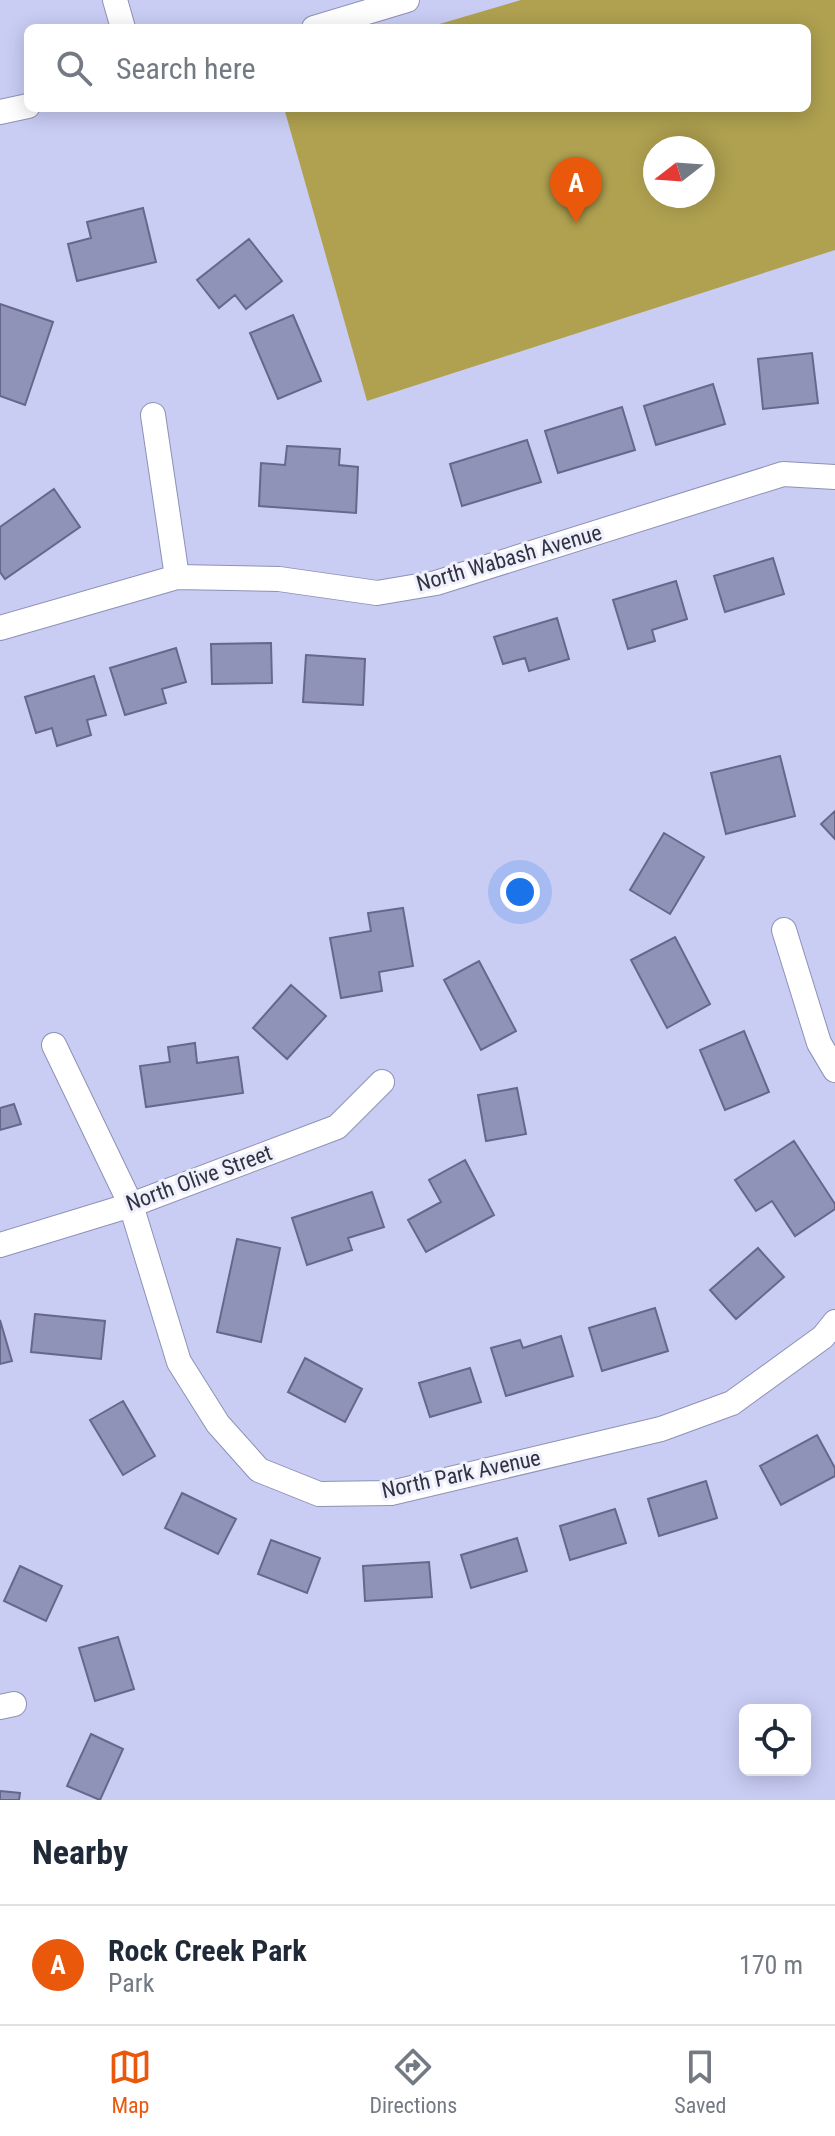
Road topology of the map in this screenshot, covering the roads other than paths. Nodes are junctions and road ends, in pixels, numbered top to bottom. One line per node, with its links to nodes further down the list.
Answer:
1 (115, 0): 3 (street)
2 (407, 0): 4 (street)
3 (122, 24)
4 (327, 24)
5 (24, 107): 6 (street)
6 (0, 112)
7 (153, 415): 9 (street)
8 (835, 477): 9 (street, North Wabash Avenue)
9 (177, 577): 10 (street, North Wabash Avenue)
10 (0, 628)
11 (784, 930): 13 (street)
12 (54, 1045): 15 (street, North Park Avenue)
13 (835, 1070)
14 (382, 1082): 15 (street, North Olive Street)
15 (131, 1205): 16 (street, North Olive Street); 17 (street, North Park Avenue)
16 (0, 1245)
17 (835, 1322)

